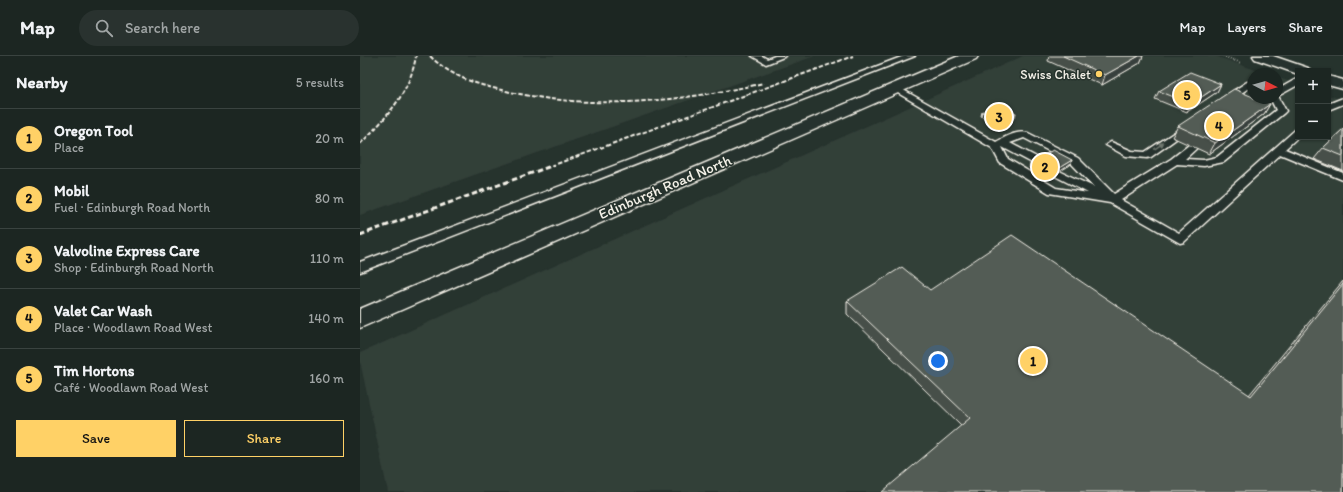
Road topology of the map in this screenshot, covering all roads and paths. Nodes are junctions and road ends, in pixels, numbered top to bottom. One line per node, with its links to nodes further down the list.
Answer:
1 (756, 56): 2 (lane)
2 (782, 56)
3 (911, 56): 28 (lane)
4 (971, 56): 11 (main road, Edinburgh Road North)
5 (1260, 56): 6 (main road)
6 (1295, 68)
7 (1331, 81): 9 (main road)
8 (1295, 83): 12 (lane)
9 (1343, 85)
10 (1247, 86): 16 (lane)
11 (895, 89): 19 (lane); 29 (main road, Edinburgh Road North)
12 (1283, 90)
13 (1343, 101): 15 (lane)
14 (1278, 104): 23 (lane)
15 (1331, 106)
16 (1216, 107)
17 (1197, 120): 20 (lane, one-way to 17)
18 (1295, 135): 22 (lane)
19 (999, 144): 24 (lane); 27 (lane); 27 (lane)
20 (1111, 145)
21 (1193, 147): 23 (lane)
22 (1279, 150): 26 (lane); 27 (lane)
23 (1175, 161): 27 (lane)
24 (1038, 162)
25 (1057, 173): 27 (lane)
26 (1343, 177)
27 (1113, 200)
28 (360, 267)
29 (360, 318)

